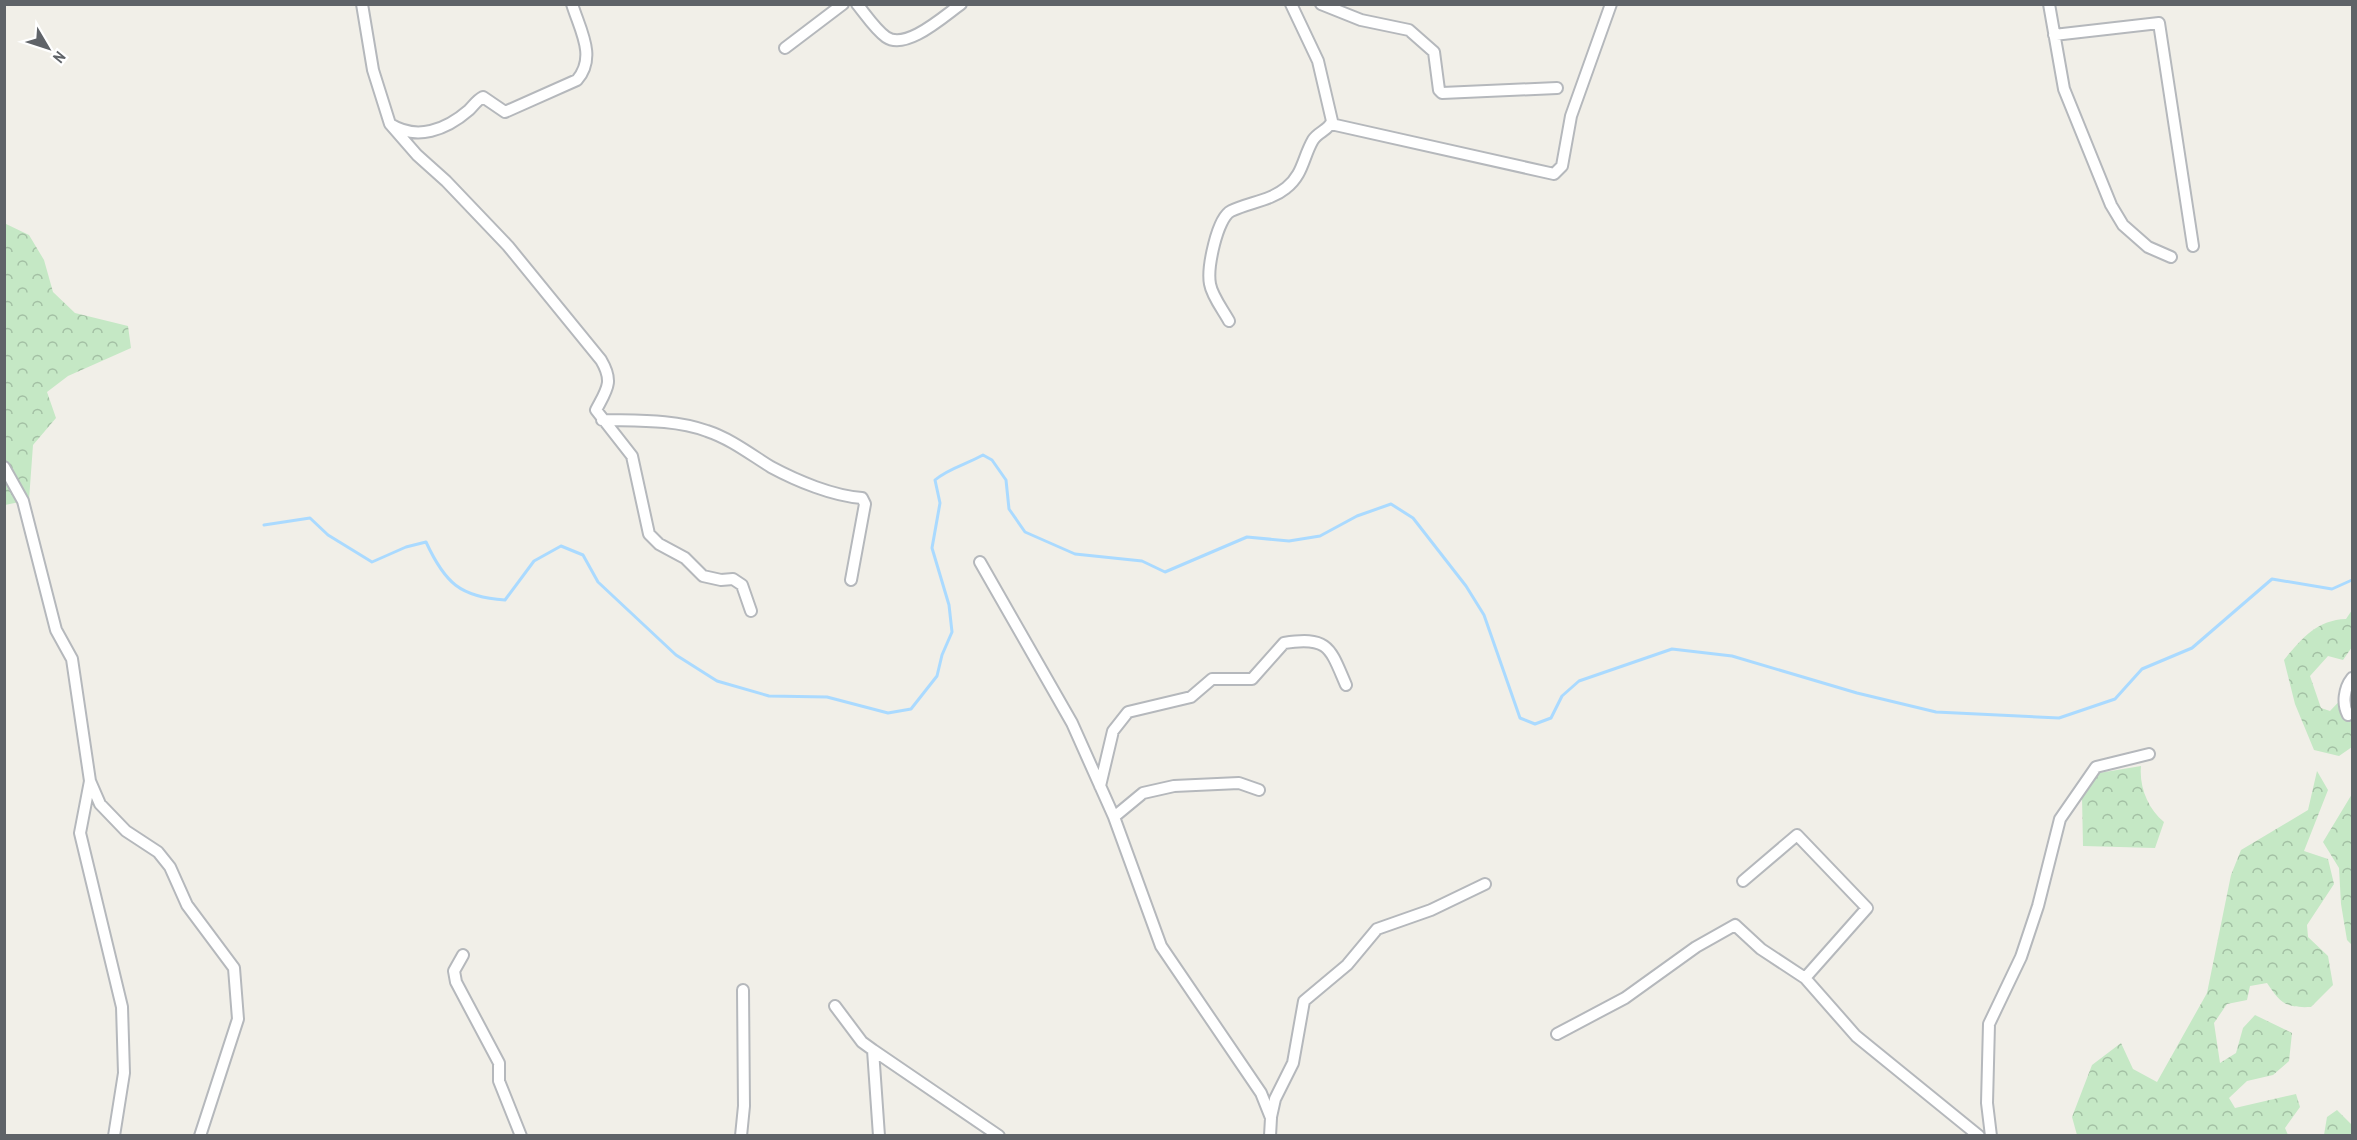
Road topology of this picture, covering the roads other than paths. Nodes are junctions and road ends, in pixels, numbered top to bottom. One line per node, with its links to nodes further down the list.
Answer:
1 (362, 4): 13 (street)
2 (572, 4): 13 (street)
3 (843, 4): 11 (street)
4 (857, 4): 5 (street)
5 (961, 4)
6 (1291, 4): 14 (street)
7 (1321, 4): 12 (street)
8 (1611, 4): 14 (street)
9 (2049, 4): 10 (street)
10 (2054, 35): 15 (street); 16 (street)
11 (785, 48)
12 (1557, 88)
13 (390, 124): 18 (street)
14 (1331, 124): 17 (street)
15 (2193, 246)
16 (2171, 257)
17 (1229, 321)
18 (602, 420): 21 (street); 22 (street)
19 (4, 467): 27 (street)
20 (980, 562): 28 (street)
21 (851, 580)
22 (751, 611)
23 (2352, 678): 25 (street)
24 (1346, 685): 28 (street)
25 (2348, 715)
26 (2149, 754): 48 (street)
27 (90, 781): 40 (street); 41 (street)
28 (1100, 786): 30 (street)
29 (1259, 790): 30 (street)
30 (1114, 817): 39 (street)
31 (1743, 881): 34 (street)
32 (1485, 884): 39 (street)
33 (463, 955): 42 (street)
34 (1805, 978): 37 (street); 47 (street)
35 (743, 990): 43 (street)
36 (835, 1006): 38 (street)
37 (1557, 1034)
38 (873, 1050): 44 (street); 45 (street)
39 (1271, 1118): 46 (street)
40 (114, 1136)
41 (200, 1136)
42 (521, 1136)
43 (741, 1136)
44 (879, 1136)
45 (999, 1136)
46 (1270, 1136)
47 (1979, 1136)
48 (1991, 1136)

